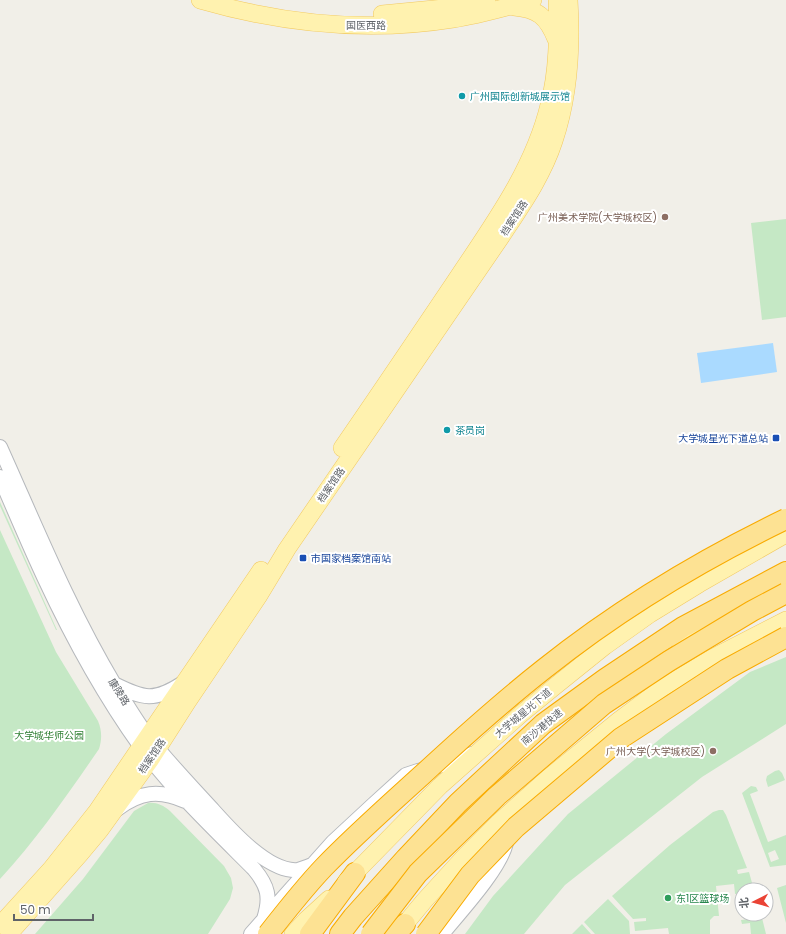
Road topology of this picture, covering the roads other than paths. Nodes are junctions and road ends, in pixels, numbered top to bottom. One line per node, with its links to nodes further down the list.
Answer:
1 (200, 0): 7 (main road, 国医西路)
2 (239, 0): 3 (main road, 国医西路)
3 (487, 0)
4 (533, 0): 7 (main road, 国医西路)
5 (557, 0): 8 (main road, 档案馆路)
6 (569, 0): 20 (main road, 档案馆路)
7 (507, 7): 8 (main road)
8 (557, 41): 17 (main road, 档案馆路)
9 (0, 447): 18 (street, 康陵路)
10 (0, 477): 20 (street, 康陵路)
11 (786, 519): 28 (highway, bridge)
12 (786, 534): 21 (main road, 大学城星光下道)
13 (786, 572): 34 (highway, 南沙港快速)
14 (786, 578): 19 (main road)
15 (786, 593): 35 (highway, bridge)
16 (784, 626): 19 (main road); 36 (highway, bridge)
17 (186, 681): 18 (street); 20 (main road, 档案馆路)
18 (114, 684): 20 (street, 康陵路)
19 (652, 695): 23 (main road)
20 (150, 748): 22 (street, 康陵路); 24 (main road, 档案馆路); 25 (street, 康陵路); 27 (main road, 档案馆路)
21 (476, 753): 25 (street); 26 (main road, 大学城星光下道)
22 (189, 803): 24 (street); 28 (street, 康陵路)
23 (512, 811): 29 (main road); 37 (street)
24 (112, 812): 30 (main road, 档案馆路)
25 (312, 865): 28 (street)
26 (355, 873): 32 (main road, 大学城星光下道); 33 (highway)
27 (0, 925)
28 (266, 926): 31 (street)
29 (400, 931)
30 (8, 934)
31 (251, 934)
32 (293, 934)
33 (310, 934)
34 (340, 934)
35 (371, 934)
36 (426, 934)
37 (442, 934)

